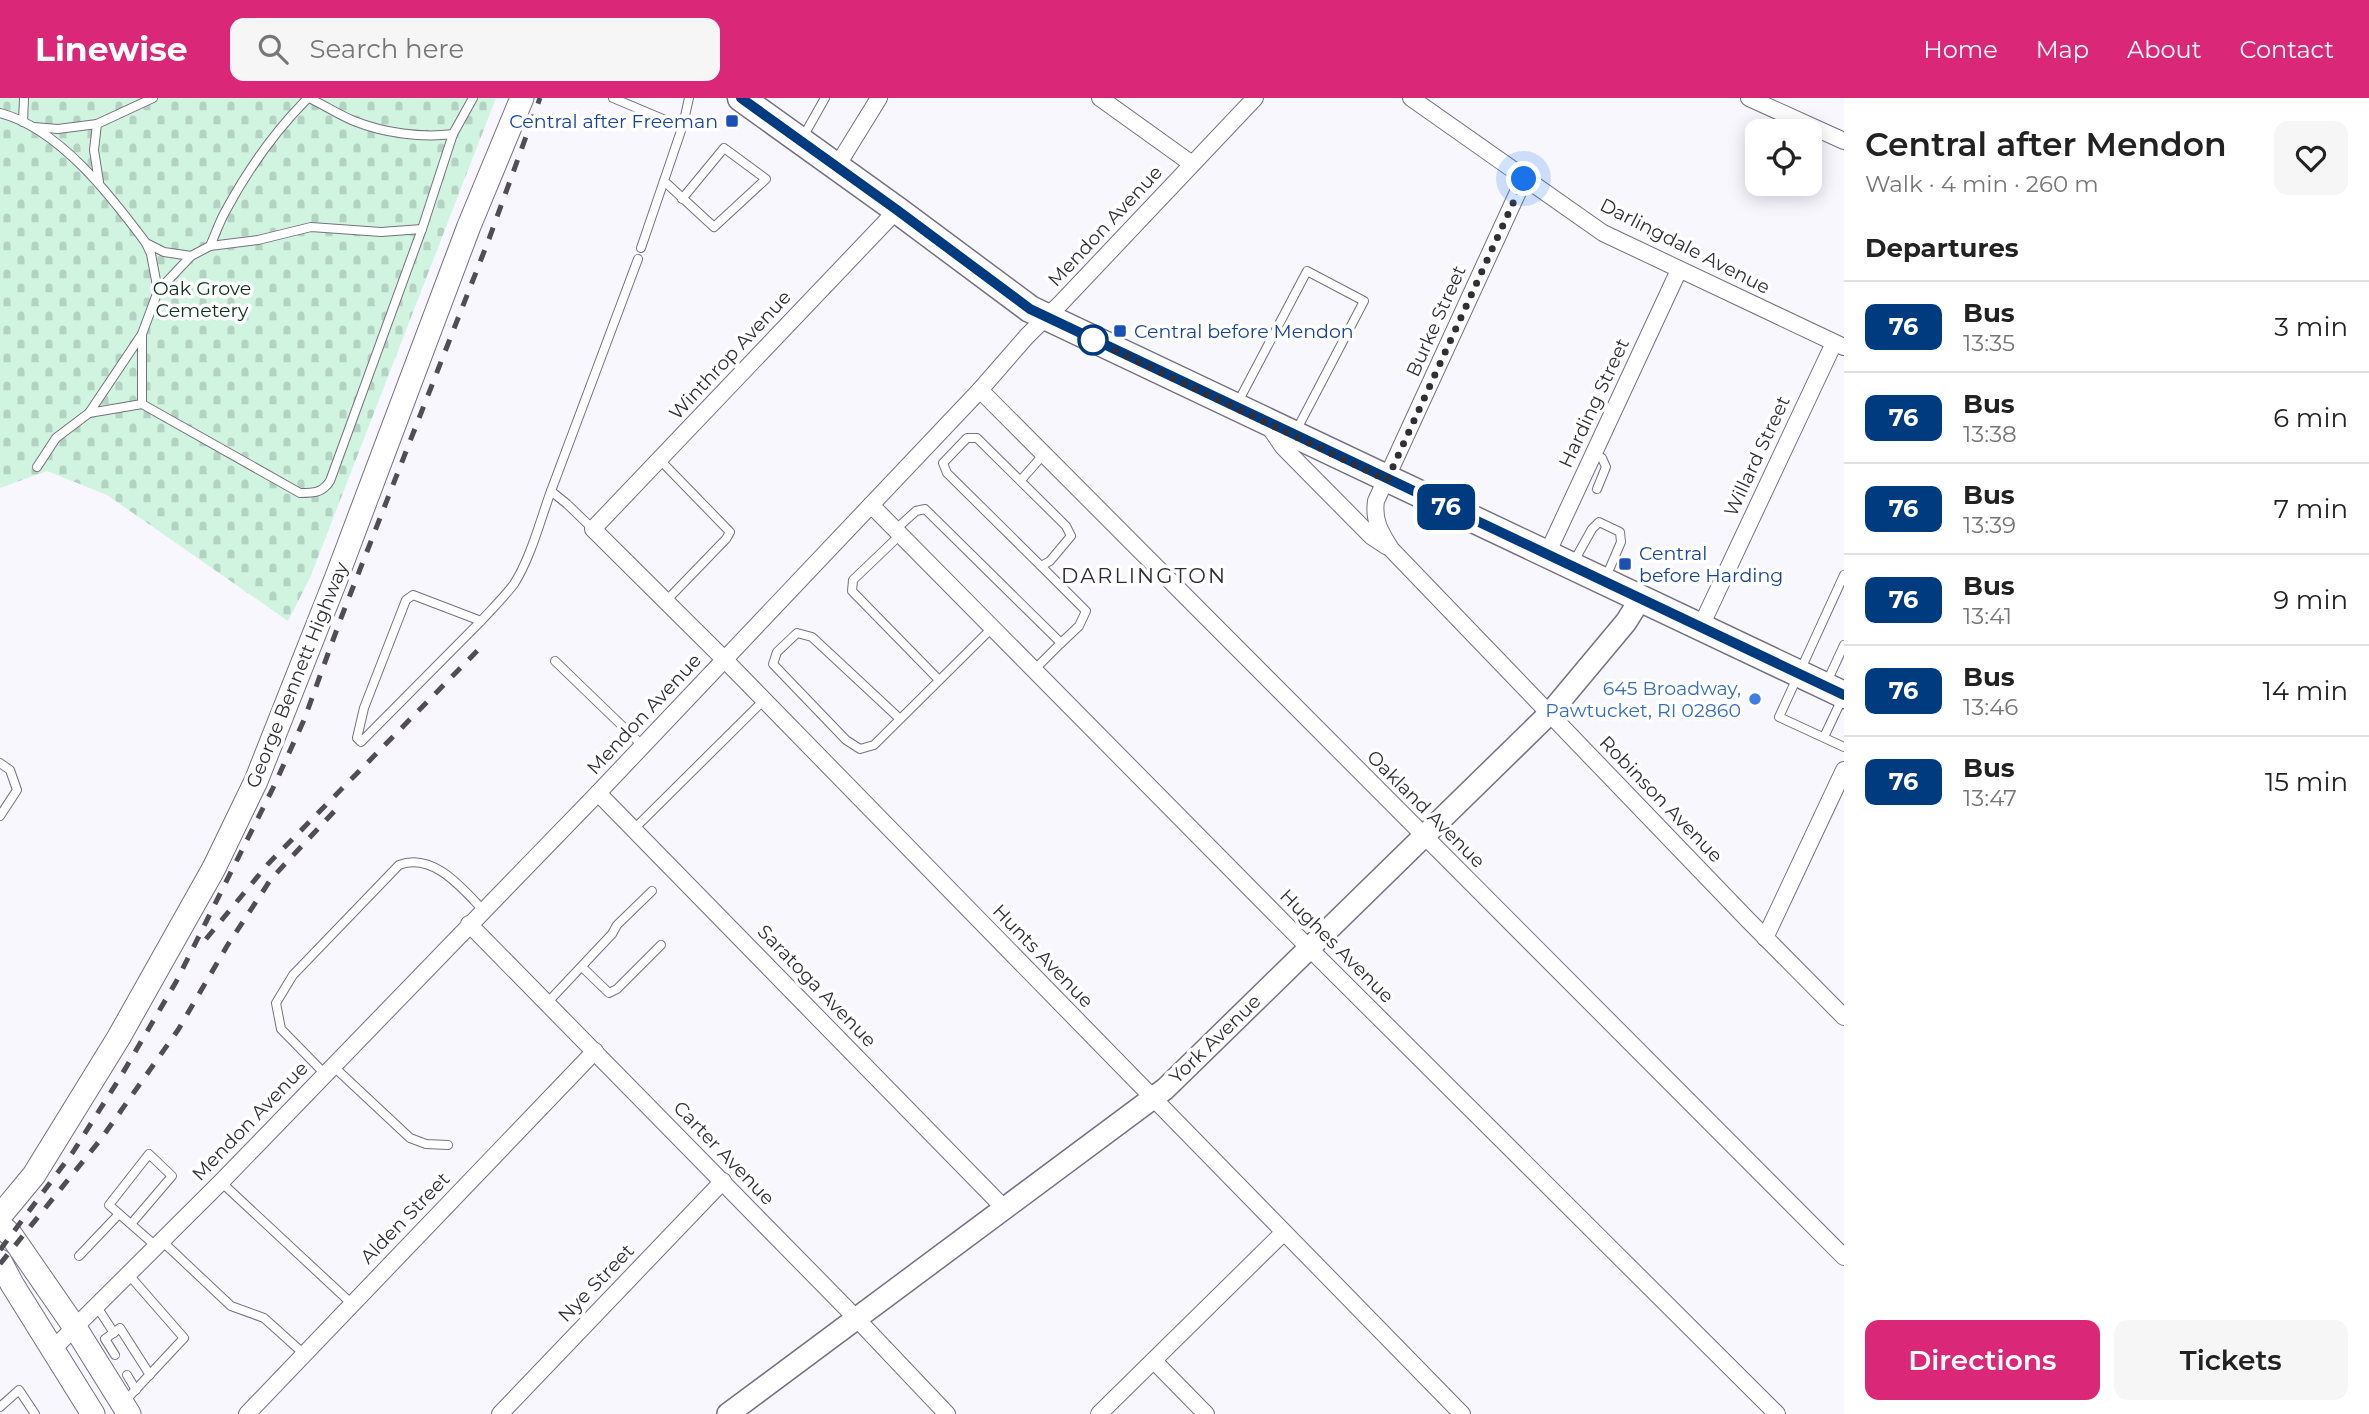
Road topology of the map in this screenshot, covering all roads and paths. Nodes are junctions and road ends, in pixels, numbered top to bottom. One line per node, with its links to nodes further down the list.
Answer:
1 (24, 98): 16 (lane)
2 (153, 98): 17 (lane)
3 (308, 98): 20 (lane); 32 (lane)
4 (473, 98): 20 (lane)
5 (522, 98): 106 (main road, George Bennett Highway)
6 (612, 98): 19 (lane)
7 (689, 98): 19 (lane)
8 (741, 98): 21 (main road)
9 (825, 98): 21 (lane)
10 (879, 98): 24 (street)
11 (1100, 98): 23 (street)
12 (1255, 98): 23 (street, Mendon Avenue)
13 (1411, 98): 25 (street, Darlingdale Avenue)
14 (1749, 98): 22 (street)
15 (0, 113): 16 (lane)
16 (23, 121): 18 (lane)
17 (97, 124): 18 (lane); 27 (lane)
18 (34, 127): 27 (lane)
19 (682, 127): 26 (lane)
20 (453, 134): 30 (lane)
21 (801, 140): 24 (main road)
22 (1844, 141)
23 (1192, 163): 38 (street, Mendon Avenue)
24 (837, 166): 29 (main road)
25 (1524, 179): 36 (street, Darlingdale Avenue); 52 (street, Burke Street)
26 (664, 181): 28 (lane); 33 (lane)
27 (99, 182): 31 (lane)
28 (682, 199): 28 (lane)
29 (897, 210): 38 (main road); 49 (street, Winthrop Avenue)
30 (422, 229): 32 (lane); 42 (lane)
31 (146, 243): 34 (lane); 37 (lane)
32 (210, 246): 34 (lane)
33 (641, 248)
34 (191, 256): 37 (lane)
35 (638, 258): 54 (lane)
36 (1679, 270): 40 (street, Darlingdale Avenue); 47 (street, Harding Street)
37 (158, 291): 39 (lane)
38 (1045, 317): 41 (street, Mendon Avenue); 43 (main road)
39 (142, 334): 42 (lane); 44 (lane)
40 (1839, 345): 67 (street, Willard Street)
41 (981, 390): 48 (street, Oakland Avenue); 55 (street, Mendon Avenue)
42 (142, 404): 44 (lane)
43 (1236, 407): 45 (main road); 46 (lane)
44 (89, 413): 50 (lane)
45 (1266, 421): 46 (main road); 58 (street, Robinson Avenue)
46 (1294, 435): 52 (main road)
47 (1594, 453): 53 (lane); 59 (street, Harding Street)
48 (1044, 454): 51 (lane); 88 (street, Oakland Avenue)
49 (660, 460): 56 (street, Winthrop Avenue); 65 (lane)
50 (37, 467)
51 (1021, 480): 60 (lane); 60 (lane)
52 (1387, 480): 58 (street, Robinson Avenue); 59 (main road)
53 (1597, 489)
54 (551, 491): 56 (lane); 66 (lane)
55 (871, 505): 57 (street, Hughes Avenue); 71 (street, Mendon Avenue)
56 (593, 529): 65 (street, Hunts Avenue)
57 (898, 533): 68 (street, Hughes Avenue); 69 (lane); 75 (lane)
58 (1391, 549): 78 (street, Robinson Avenue)
59 (1547, 554): 61 (main road)
60 (1041, 566): 69 (lane)
61 (1572, 566): 63 (main road); 63 (lane)
62 (1844, 575): 74 (lane)
63 (1605, 581): 64 (main road)
64 (1641, 598): 67 (main road); 78 (street, York Avenue)
65 (666, 601): 71 (street, Hunts Avenue)
66 (481, 621): 66 (lane)
67 (1701, 626): 74 (main road)
68 (992, 628): 73 (street, Hughes Avenue); 75 (lane)
69 (1061, 643): 73 (lane)
70 (1844, 645): 76 (lane)
71 (724, 659): 77 (street, Hunts Avenue); 81 (street, Mendon Avenue)
72 (555, 661): 81 (lane)
73 (1034, 670): 94 (street, Hughes Avenue)
74 (1798, 673): 76 (main road); 80 (lane)
75 (939, 680): 79 (lane)
76 (1838, 692): 80 (lane)
77 (764, 700): 87 (lane); 100 (street, Hunts Avenue)
78 (1550, 713): 88 (street, York Avenue); 92 (street, Robinson Avenue)
79 (900, 719): 79 (lane)
80 (1824, 737): 82 (lane)
81 (643, 746): 85 (street, Mendon Avenue)
82 (1844, 747)
83 (0, 763): 86 (lane)
84 (1844, 770): 92 (street)
85 (598, 793): 87 (street, Saratoga Avenue); 90 (street, Mendon Avenue)
86 (0, 816)
87 (634, 829): 104 (street, Saratoga Avenue)
88 (1425, 838): 94 (street, York Avenue); 112 (street, Oakland Avenue)
89 (652, 891): 95 (lane)
90 (484, 910): 91 (street, Mendon Avenue); 99 (lane)
91 (470, 924): 96 (street, Carter Avenue); 99 (street, Mendon Avenue)
92 (1765, 938): 97 (street, Robinson Avenue)
93 (661, 945): 95 (lane)
94 (1308, 948): 100 (street, York Avenue); 137 (street, Hughes Avenue)
95 (582, 967): 96 (lane)
96 (547, 1003): 98 (street, Carter Avenue)
97 (1844, 1017)
98 (594, 1051): 102 (street, Carter Avenue); 115 (street, Alden Street)
99 (329, 1070): 101 (lane); 103 (street, Mendon Avenue)
100 (1153, 1098): 104 (street, York Avenue); 109 (street, Hunts Avenue)
101 (447, 1145)
102 (723, 1181): 117 (street, Carter Avenue); 131 (street, Nye Street)
103 (221, 1182): 110 (street, Mendon Avenue); 115 (lane)
104 (1005, 1209): 117 (street, York Avenue)
105 (119, 1214): 107 (lane); 107 (lane); 111 (lane)
106 (0, 1216)
107 (131, 1224): 110 (lane)
108 (0, 1225): 118 (main road)
109 (1283, 1233): 123 (street); 136 (street, Hunts Avenue)
110 (159, 1244): 114 (street, Mendon Avenue); 121 (lane)
111 (79, 1256)
112 (1844, 1257)
113 (0, 1261): 120 (main road)
114 (129, 1275): 116 (street, Mendon Avenue); 125 (lane)
115 (352, 1304): 121 (street, Alden Street)
116 (97, 1307): 118 (street, Mendon Avenue); 119 (lane)
117 (855, 1317): 132 (street, York Avenue); 133 (street, Carter Avenue)
118 (76, 1329): 120 (street, Mendon Avenue); 127 (main road)
119 (114, 1333): 122 (lane); 125 (lane)
120 (53, 1349): 129 (main road)
121 (304, 1354): 130 (street, Alden Street)
122 (115, 1355)
123 (1154, 1361): 134 (street); 135 (street)
124 (127, 1375): 127 (lane)
125 (150, 1375): 127 (lane)
126 (1, 1403): 128 (lane)
127 (129, 1403)
128 (35, 1414)
129 (93, 1414)
130 (247, 1414)
131 (500, 1414)
132 (728, 1414)
133 (947, 1414)
134 (1099, 1414)
135 (1206, 1414)
136 (1462, 1414)
137 (1777, 1414)

